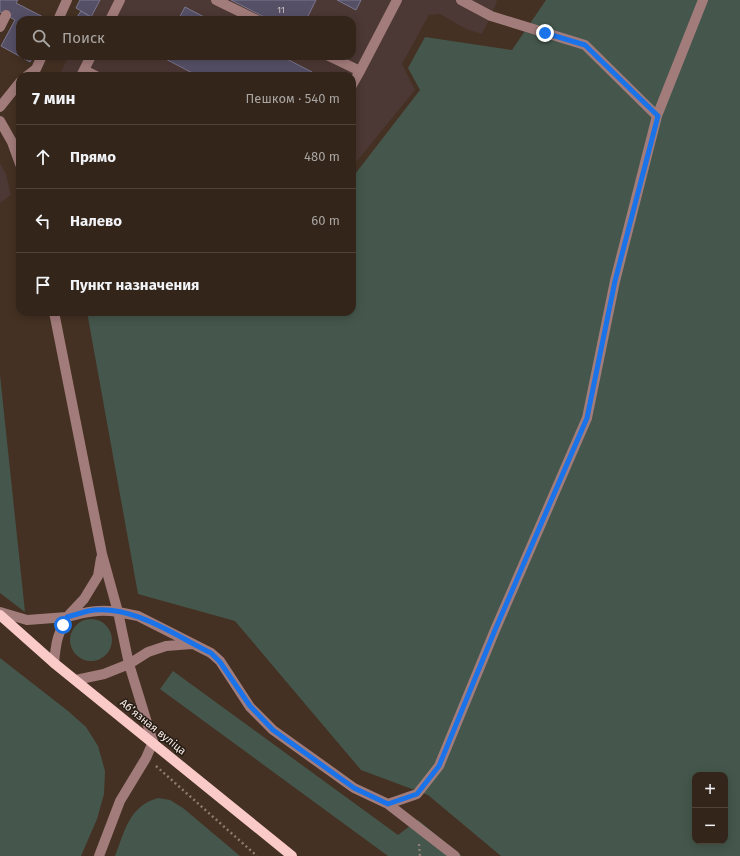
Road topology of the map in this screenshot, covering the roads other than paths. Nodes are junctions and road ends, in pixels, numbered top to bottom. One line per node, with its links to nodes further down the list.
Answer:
1 (67, 0): 8 (street)
2 (120, 0): 9 (street)
3 (216, 0): 10 (street)
4 (397, 0): 15 (street)
5 (461, 0): 21 (street)
6 (703, 0): 21 (street)
7 (6, 15): 11 (street)
8 (60, 16)
9 (112, 16)
10 (249, 16)
11 (0, 27)
12 (40, 60): 16 (street)
13 (89, 60): 17 (street)
14 (337, 60): 15 (street)
15 (360, 71): 18 (street)
16 (32, 72)
17 (83, 72)
18 (356, 78)
19 (16, 87): 20 (street)
20 (0, 107)
21 (658, 116): 35 (street)
22 (0, 121): 23 (street)
23 (16, 153)
24 (55, 316): 25 (street)
25 (102, 554): 27 (street); 29 (street)
26 (0, 612): 29 (street)
27 (118, 612): 29 (street); 30 (street); 32 (street)
28 (0, 616): 31 (main road, Абʼязная вуліца)
29 (67, 617): 31 (street)
30 (192, 644): 32 (street); 35 (street)
31 (54, 663): 33 (main road, Абʼязная вуліца)
32 (129, 664): 33 (street); 34 (street)
33 (76, 680): 34 (main road, Абʼязная вуліца)
34 (153, 742): 36 (street); 37 (main road, Абʼязная вуліца)
35 (388, 804): 38 (street)
36 (98, 856)
37 (292, 856)
38 (455, 856)

